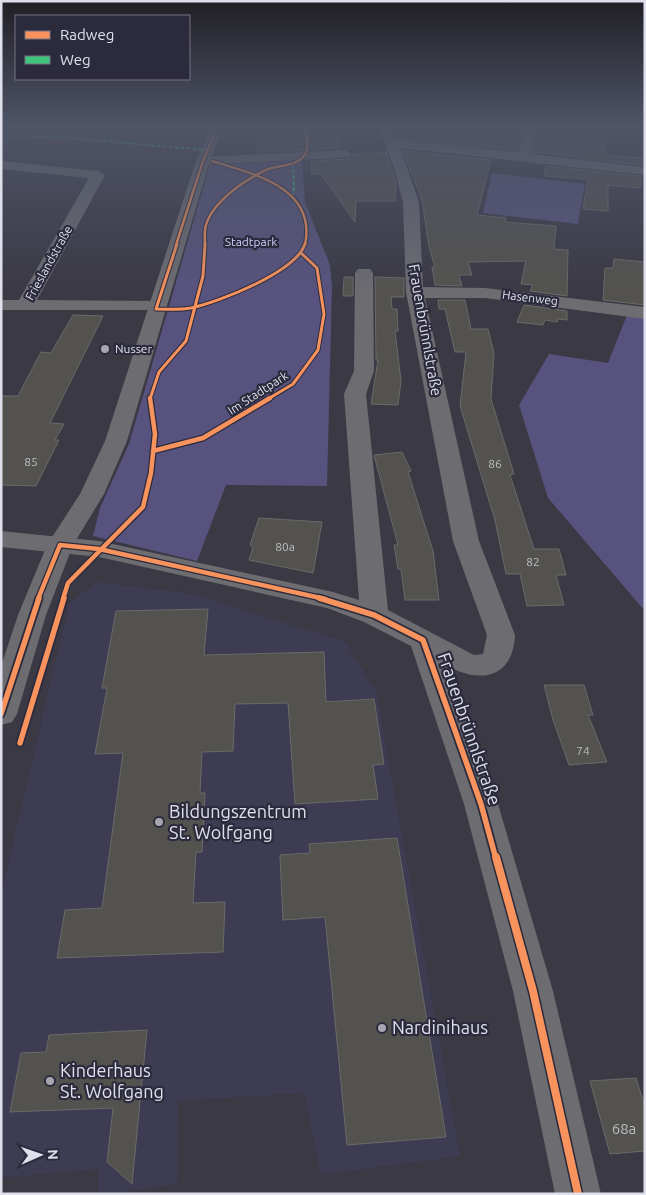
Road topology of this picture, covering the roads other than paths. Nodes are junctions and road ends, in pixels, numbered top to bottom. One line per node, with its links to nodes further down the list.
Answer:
1 (95, 181): 7 (street, Frieslandstraße)
2 (197, 181): 8 (street)
3 (403, 181): 5 (street, Frauenbrünnlstraße)
4 (364, 273): 12 (street)
5 (415, 292): 9 (street, Hasenweg); 13 (street, Frauenbrünnlstraße)
6 (1, 305): 7 (street, Frieslandstraße)
7 (25, 305): 8 (street, Frieslandstraße)
8 (157, 306): 11 (street)
9 (645, 313)
10 (1, 539): 11 (street, Frauenbrünnlstraße)
11 (60, 545): 12 (street, Frauenbrünnlstraße); 14 (street)
12 (374, 615): 13 (street, Frauenbrünnlstraße)
13 (424, 640): 15 (street, Frauenbrünnlstraße)
14 (1, 714)
15 (578, 1194)

